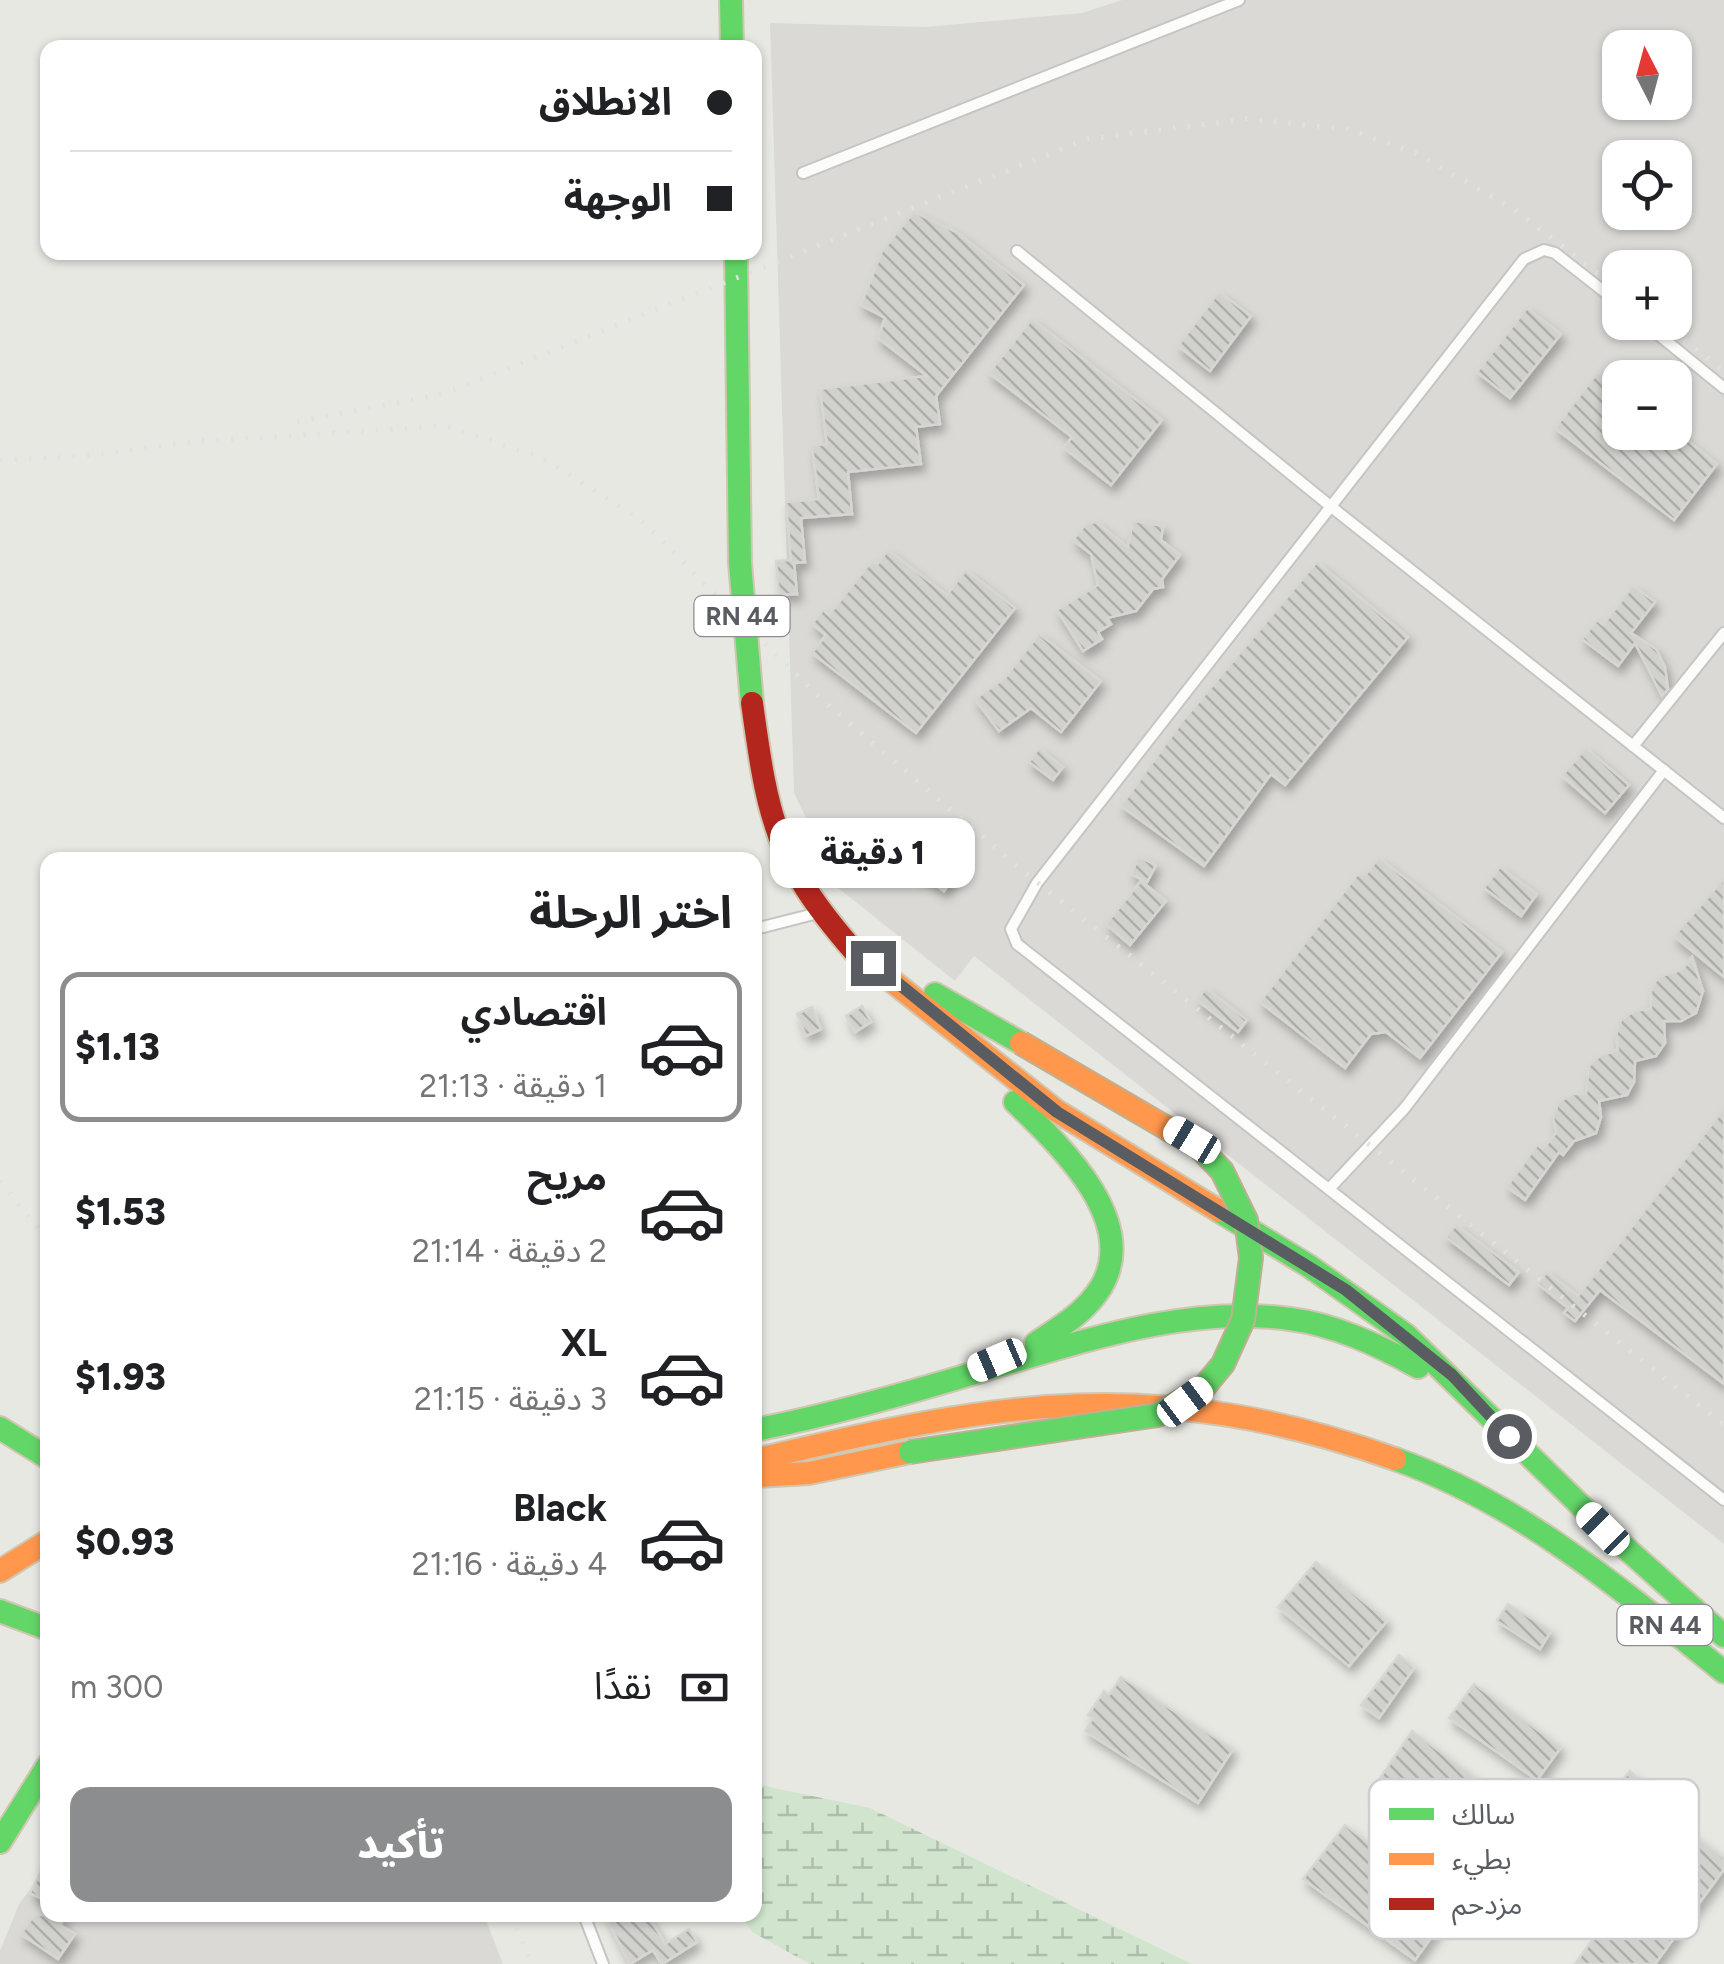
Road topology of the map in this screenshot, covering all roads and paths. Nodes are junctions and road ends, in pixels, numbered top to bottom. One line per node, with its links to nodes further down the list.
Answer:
1 (731, 0): 3 (main road)
2 (1239, 0): 4 (lane)
3 (732, 40)
4 (803, 173)
5 (1017, 251): 10 (lane)
6 (736, 260): 15 (main road, RN 44)
7 (1602, 290): 10 (lane)
8 (1665, 340): 9 (lane)
9 (1724, 388)
10 (1329, 506): 12 (lane); 19 (lane)
11 (1724, 633): 12 (lane)
12 (1633, 746): 13 (lane)
13 (1664, 770): 14 (lane); 19 (lane)
14 (1724, 818)
15 (820, 912): 16 (lane); 17 (main road, RN 44)
16 (762, 927)
17 (854, 950): 18 (main road, RN 44); 20 (main road)
18 (892, 976): 21 (main road, RN 44); 26 (main road, bridge)
19 (1329, 1189): 27 (lane)
20 (937, 1384): 21 (main road); 23 (main road)
21 (1488, 1415): 33 (main road, RN 44)
22 (0, 1428): 24 (main road)
23 (762, 1429)
24 (40, 1453)
25 (762, 1458): 34 (main road, RN 44)
26 (762, 1476)
27 (1724, 1500)
28 (40, 1547): 30 (main road)
29 (40, 1572): 30 (main road)
30 (3, 1574)
31 (5, 1611): 32 (main road)
32 (40, 1626)
33 (1724, 1636)
34 (1724, 1672)
35 (40, 1779): 36 (main road)
36 (0, 1842)
37 (587, 1922): 38 (lane)
38 (604, 1964)

